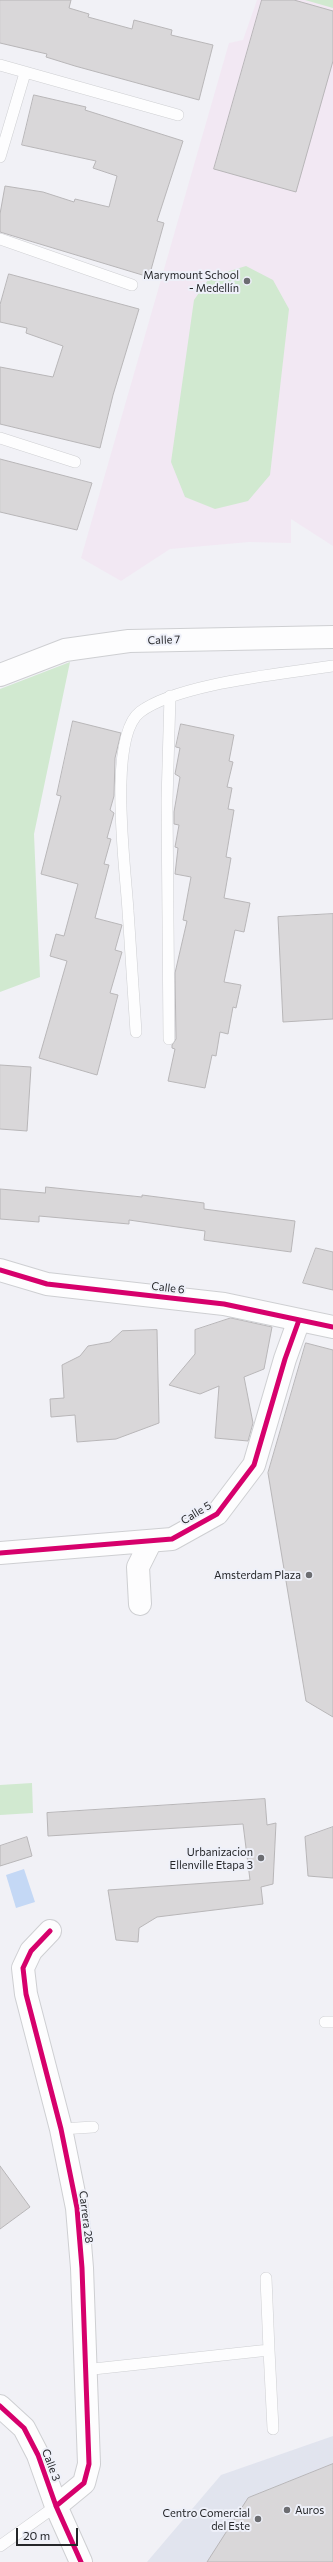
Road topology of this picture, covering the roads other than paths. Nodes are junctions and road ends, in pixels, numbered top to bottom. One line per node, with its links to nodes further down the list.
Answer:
1 (0, 65): 2 (lane)
2 (26, 73): 3 (lane); 4 (lane)
3 (178, 115)
4 (0, 157)
5 (0, 239): 6 (lane)
6 (132, 285)
7 (0, 438): 8 (lane)
8 (75, 462)
9 (333, 637): 11 (street, Calle 7)
10 (333, 666): 12 (lane)
11 (0, 675)
12 (170, 696): 13 (lane); 14 (lane)
13 (136, 1032)
14 (169, 1039)
15 (0, 1270): 16 (street, Calle 6)
16 (300, 1320): 17 (street, Calle 6); 18 (street, Calle 5)
17 (333, 1327)
18 (151, 1541): 19 (street, Calle 5); 20 (street)
19 (0, 1553)
20 (140, 1604)
21 (50, 1931): 23 (street, Carrera 28)
22 (92, 2127): 23 (lane)
23 (61, 2129): 26 (street, Carrera 28)
24 (266, 2278): 25 (lane)
25 (269, 2350): 26 (lane); 28 (lane)
26 (84, 2370): 29 (street, Carrera 28)
27 (0, 2406): 29 (street, Calle 3)
28 (273, 2429)
29 (56, 2506): 30 (lane); 31 (street, Calle 3)
30 (0, 2546)
31 (81, 2562)

